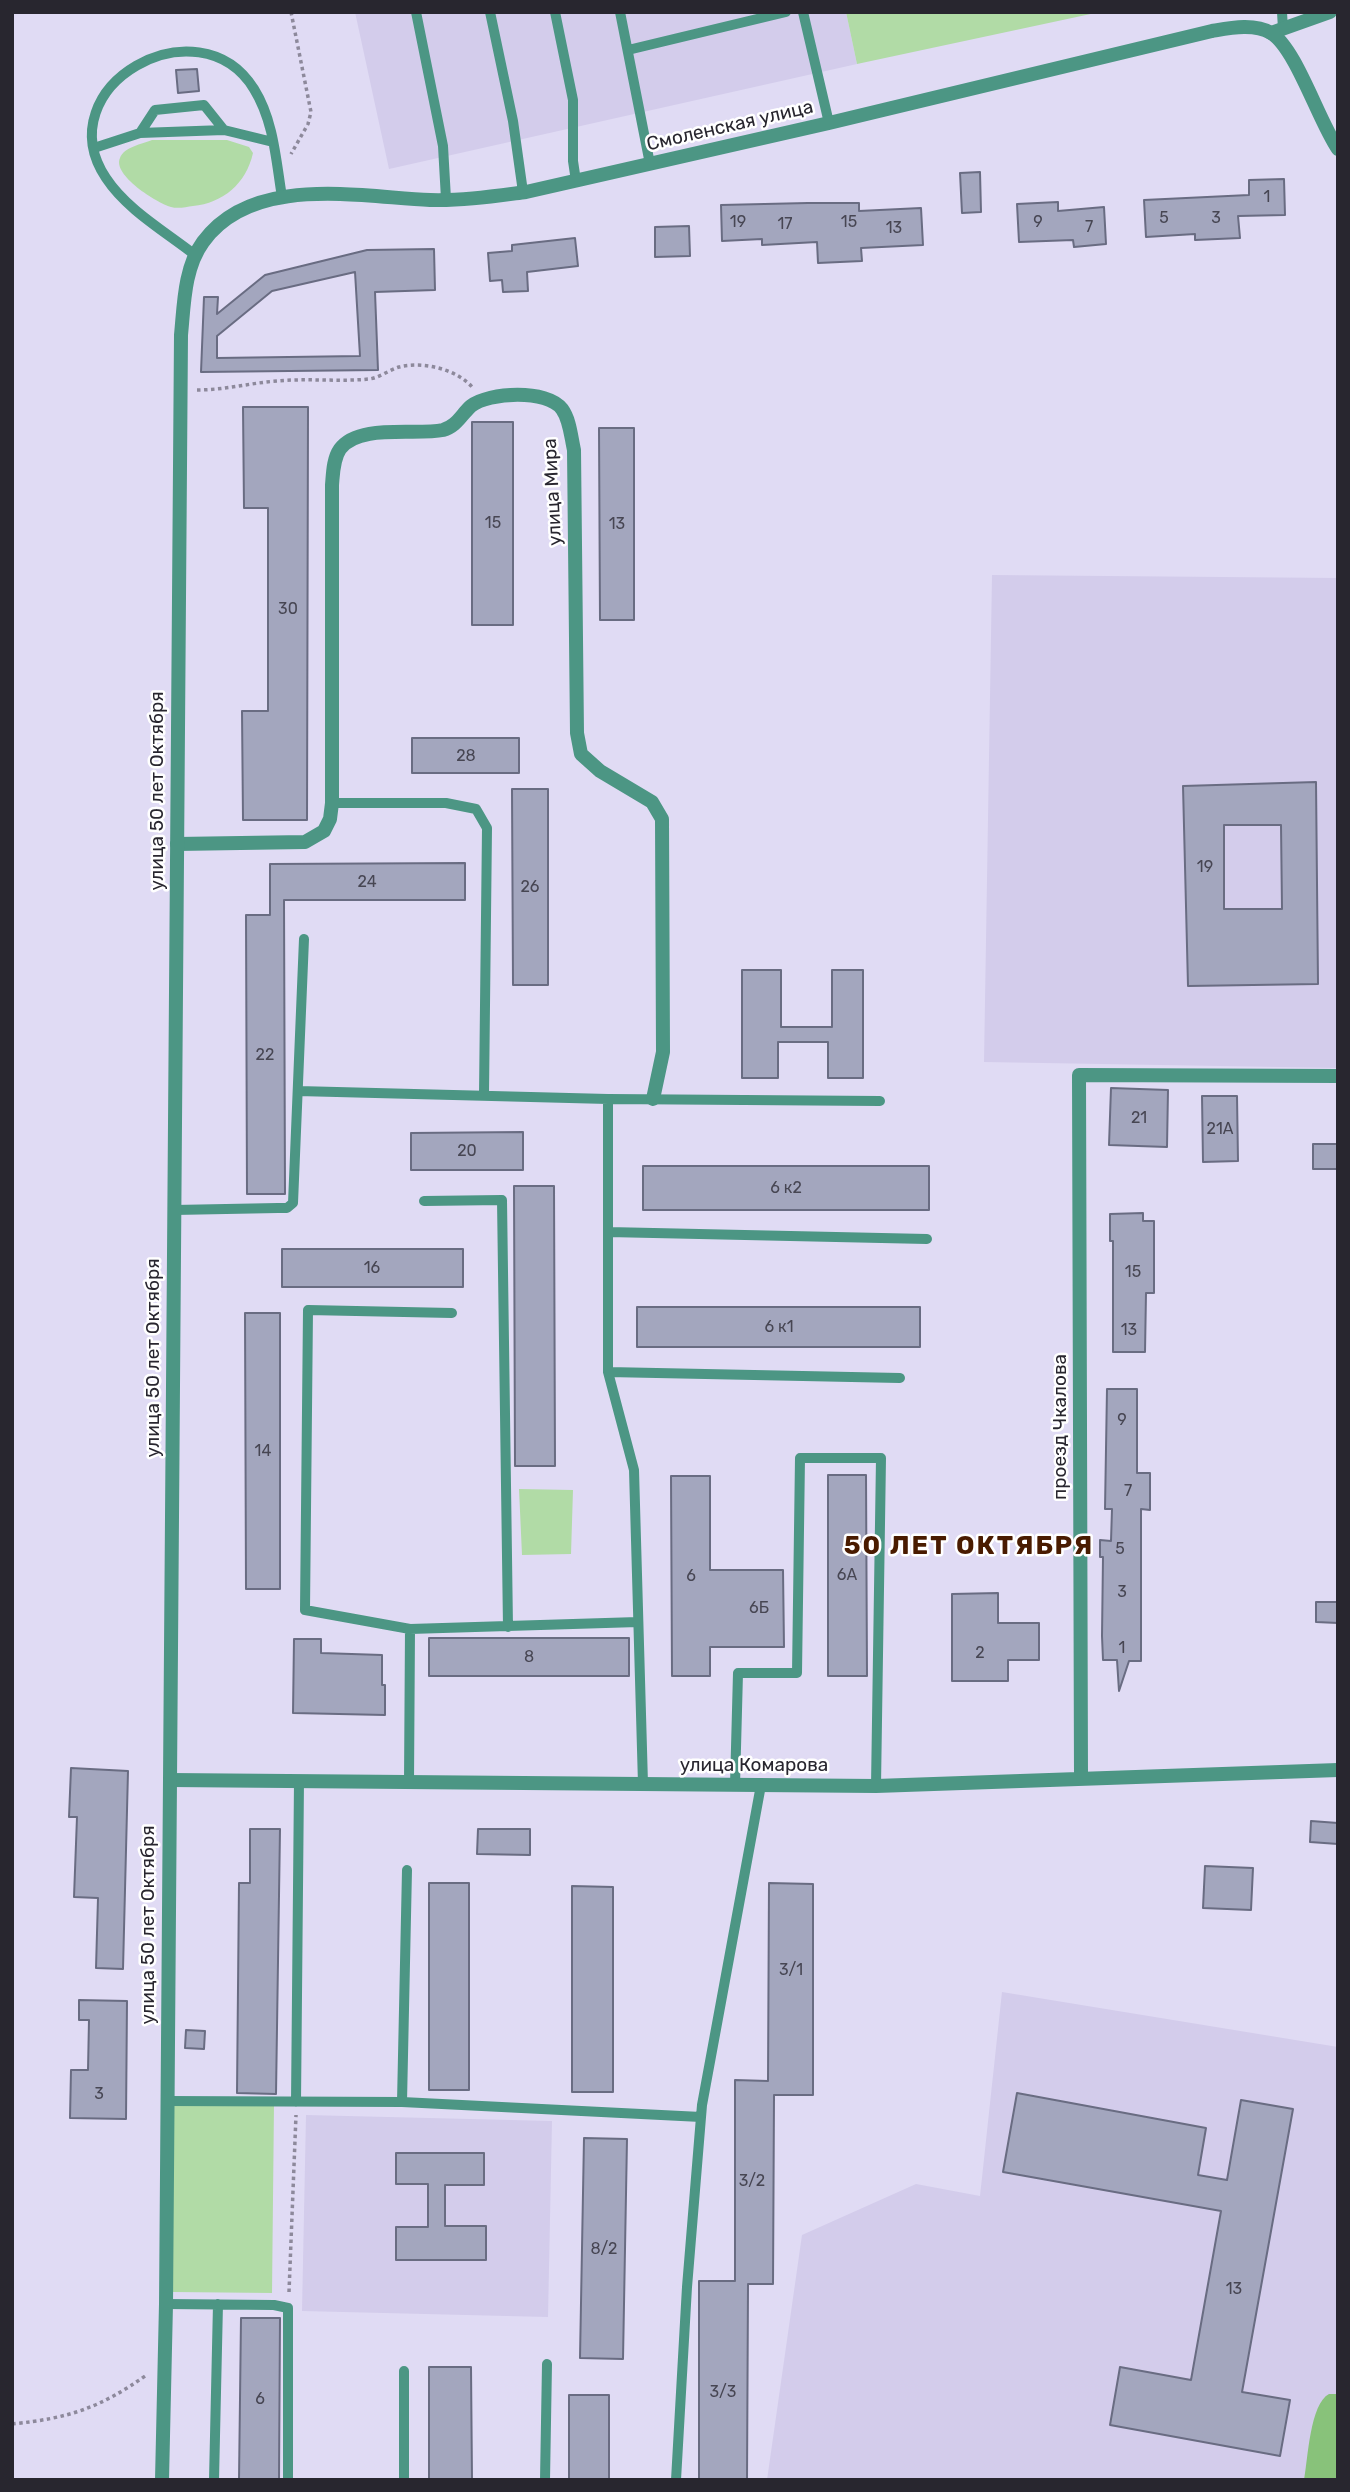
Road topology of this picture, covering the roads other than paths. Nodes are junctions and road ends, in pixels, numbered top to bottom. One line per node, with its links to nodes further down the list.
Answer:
1 (416, 12): 21 (lane)
2 (490, 12): 19 (lane)
3 (555, 12): 18 (lane)
4 (620, 12): 10 (lane)
5 (786, 12): 10 (lane)
6 (803, 12): 11 (lane)
7 (1282, 12): 9 (lane)
8 (1330, 12): 9 (street)
9 (1277, 31): 11 (street, Смоленская улица); 16 (street)
10 (628, 50): 17 (lane)
11 (829, 123): 17 (street, Смоленская улица)
12 (224, 131): 13 (lane); 13 (lane); 14 (lane)
13 (141, 133): 15 (lane)
14 (273, 142): 15 (lane); 20 (lane)
15 (94, 148): 23 (lane)
16 (1338, 149)
17 (650, 164): 18 (street, Смоленская улица)
18 (576, 181): 19 (street, Смоленская улица)
19 (523, 192): 21 (street, Смоленская улица)
20 (282, 197): 21 (street, Смоленская улица); 22 (street, Смоленская улица)
21 (446, 200)
22 (203, 241): 23 (street, улица 50 лет Октября)
23 (195, 255): 25 (street, улица 50 лет Октября)
24 (332, 803): 25 (street); 29 (lane); 31 (street, улица Мира)
25 (177, 844): 34 (street, улица 50 лет Октября)
26 (304, 939): 28 (lane)
27 (1338, 1076): 44 (street, проезд Чкалова)
28 (298, 1091): 29 (lane); 34 (lane)
29 (484, 1094): 30 (lane)
30 (608, 1099): 31 (lane); 35 (lane)
31 (653, 1099): 32 (lane)
32 (880, 1101)
33 (424, 1201): 41 (lane)
34 (174, 1210): 45 (street, улица 50 лет Октября)
35 (608, 1232): 36 (lane); 38 (lane)
36 (927, 1239)
37 (452, 1313): 42 (lane)
38 (608, 1373): 39 (lane); 40 (lane)
39 (900, 1378)
40 (638, 1622): 41 (lane); 48 (lane)
41 (508, 1626): 42 (lane)
42 (410, 1629): 47 (lane)
43 (1338, 1770): 44 (street, улица Комарова)
44 (1081, 1778): 51 (street, улица Комарова)
45 (170, 1780): 46 (street, улица Комарова); 53 (street, улица 50 лет Октября)
46 (299, 1781): 47 (street, улица Комарова); 54 (lane)
47 (409, 1782): 48 (street, улица Комарова)
48 (643, 1784): 50 (street, улица Комарова)
49 (761, 1785): 50 (street, улица Комарова); 51 (street, улица Комарова); 56 (lane)
50 (735, 1786): 51 (lane)
51 (876, 1786)
52 (407, 1870): 55 (lane)
53 (167, 2101): 54 (lane); 57 (street, улица 50 лет Октября)
54 (296, 2102): 55 (lane)
55 (402, 2102): 56 (lane)
56 (701, 2118): 66 (lane)
57 (166, 2304): 58 (lane); 61 (street, улица 50 лет Октября)
58 (218, 2304): 62 (lane); 63 (lane)
59 (547, 2364): 65 (lane)
60 (404, 2371): 64 (lane)
61 (162, 2480)
62 (214, 2480)
63 (288, 2480)
64 (404, 2480)
65 (545, 2480)
66 (676, 2480)

